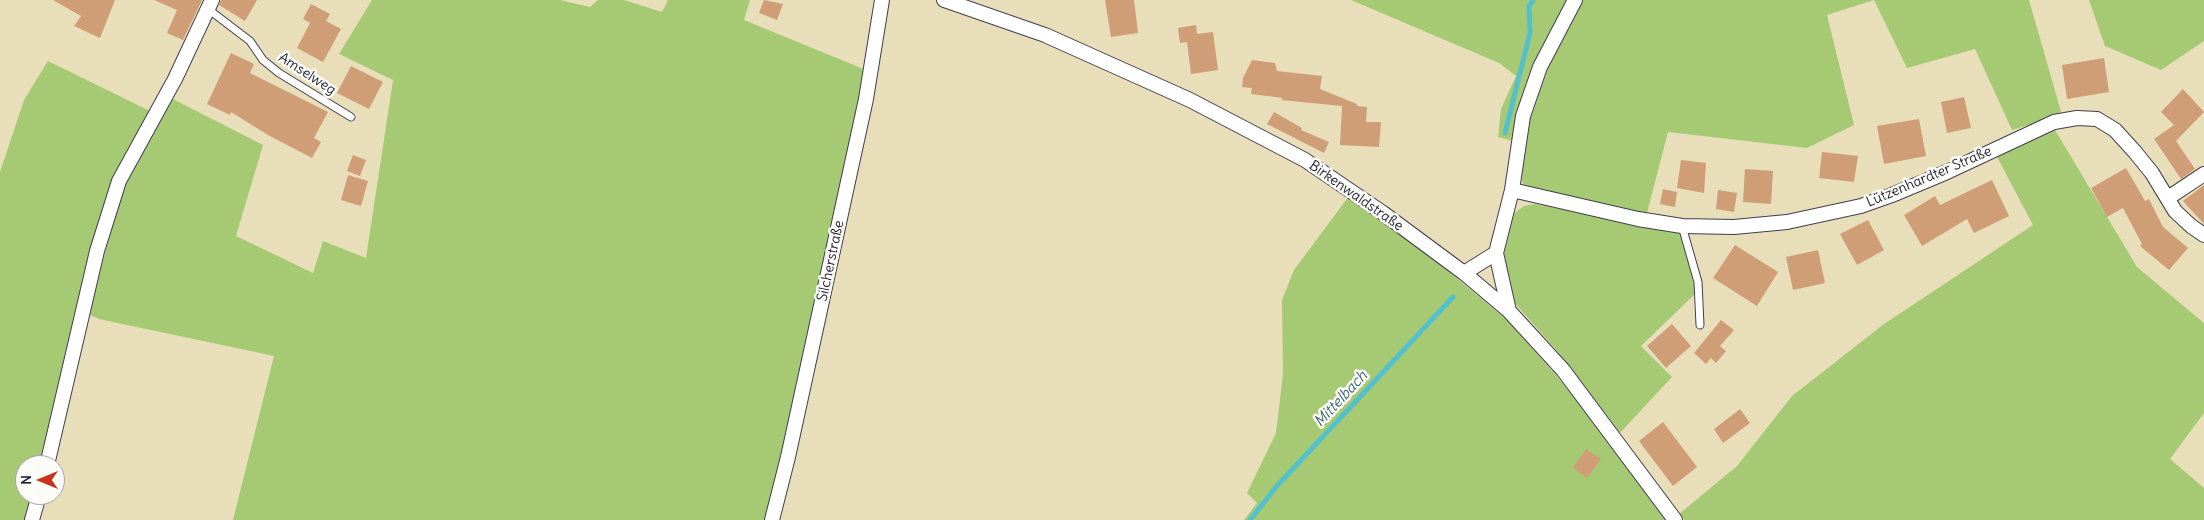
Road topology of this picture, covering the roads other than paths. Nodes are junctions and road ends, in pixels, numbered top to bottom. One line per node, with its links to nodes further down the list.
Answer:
1 (882, 0): 18 (street, Silcherstraße)
2 (944, 0): 12 (street, Birkenwaldstraße)
3 (1575, 0): 7 (street)
4 (210, 4): 5 (lane, Amselweg); 15 (street)
5 (351, 116)
6 (2204, 174): 8 (street)
7 (1512, 190): 9 (street, Lützenhardter Straße); 11 (street)
8 (2168, 198): 9 (street, Lützenhardter Straße); 10 (street, Lützenhardter Straße)
9 (1682, 226): 14 (lane)
10 (2204, 235)
11 (1496, 253): 12 (street); 13 (street)
12 (1464, 273): 13 (street, Birkenwaldstraße)
13 (1509, 311): 19 (street, Birkenwaldstraße)
14 (1700, 325)
15 (48, 455)
16 (36, 505): 17 (street)
17 (32, 520)
18 (772, 520)
19 (1675, 520)

